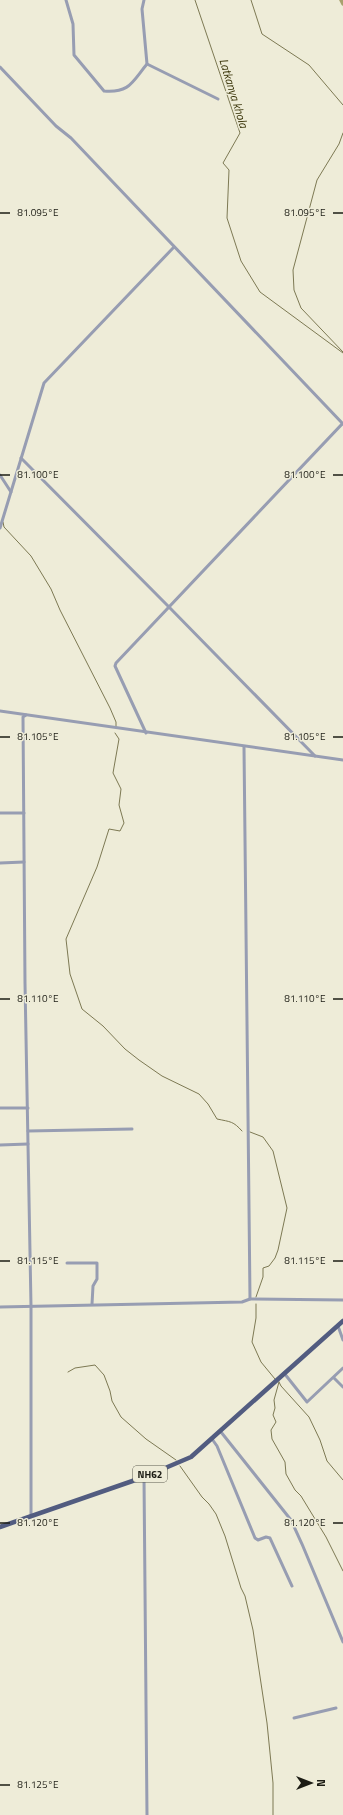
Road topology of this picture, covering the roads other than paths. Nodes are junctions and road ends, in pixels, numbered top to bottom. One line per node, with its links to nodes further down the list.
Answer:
1 (66, 0): 3 (street)
2 (144, 0): 3 (street)
3 (147, 64): 5 (street)
4 (0, 67): 6 (street)
5 (218, 99)
6 (174, 247): 7 (street); 8 (street)
7 (343, 424): 12 (street)
8 (21, 458): 10 (street); 12 (street)
9 (0, 475): 10 (street)
10 (11, 492): 11 (street)
11 (0, 528)
12 (170, 607): 15 (street); 17 (street)
13 (0, 711): 14 (street)
14 (26, 715): 15 (street); 20 (street)
15 (146, 733): 16 (street)
16 (244, 746): 17 (street); 30 (street)
17 (315, 756): 18 (street)
18 (343, 760)
19 (0, 813): 20 (street)
20 (24, 813): 21 (street)
21 (24, 862): 22 (street); 24 (street)
22 (0, 863)
23 (0, 1108): 24 (street)
24 (28, 1108): 26 (street)
25 (132, 1129): 26 (street)
26 (28, 1131): 27 (street)
27 (28, 1144): 28 (street); 33 (street)
28 (0, 1145)
29 (67, 1263): 32 (street)
30 (250, 1299): 31 (street); 32 (street)
31 (343, 1300)
32 (92, 1304): 33 (street)
33 (31, 1306): 34 (street); 45 (street)
34 (0, 1307)
35 (343, 1321): 36 (main road, NH62)
36 (338, 1326): 37 (street); 39 (main road, NH62)
37 (343, 1340)
38 (343, 1368): 40 (street)
39 (284, 1374): 40 (street); 42 (main road, NH62)
40 (334, 1378): 41 (street)
41 (343, 1387)
42 (221, 1432): 43 (main road, NH62); 48 (street)
43 (212, 1439): 44 (main road, NH62); 47 (street)
44 (144, 1477): 45 (main road, NH62); 51 (street)
45 (31, 1517): 46 (main road, NH62)
46 (0, 1527)
47 (292, 1586)
48 (343, 1642)
49 (336, 1708): 50 (street)
50 (294, 1718)
51 (147, 1815)

